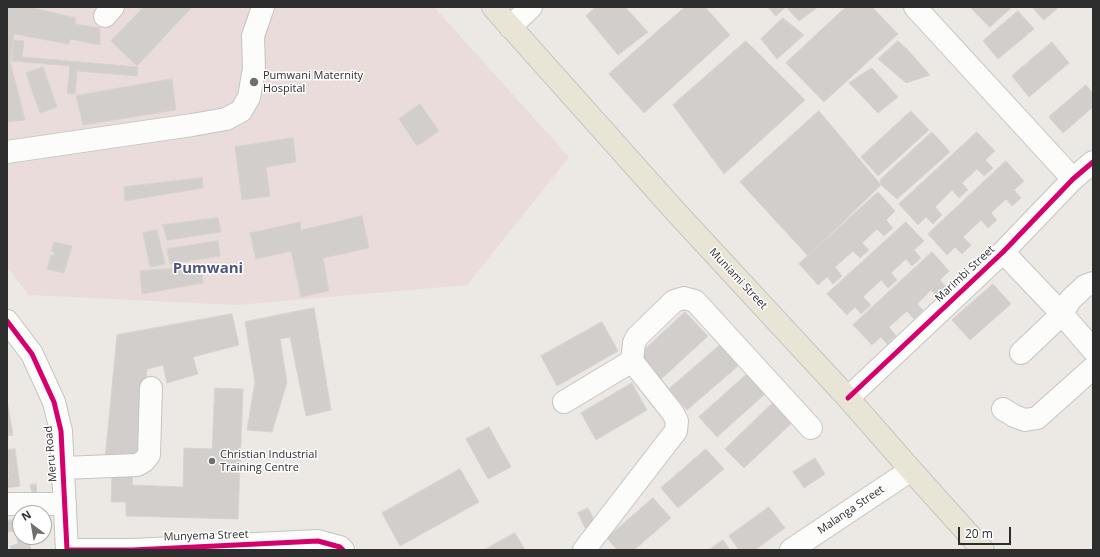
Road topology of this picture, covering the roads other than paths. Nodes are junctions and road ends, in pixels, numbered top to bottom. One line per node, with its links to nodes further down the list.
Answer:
1 (263, 7): 6 (street)
2 (493, 7): 5 (main road, Muniami Street)
3 (531, 7): 5 (street)
4 (915, 7): 8 (street)
5 (510, 26): 18 (main road, Muniami Street)
6 (7, 152)
7 (1093, 162): 8 (street, Marimbi Street)
8 (1073, 179): 9 (street, Marimbi Street)
9 (1003, 252): 11 (street); 18 (street, Marimbi Street)
10 (1093, 283): 11 (street)
11 (1062, 314): 13 (street); 14 (street)
12 (7, 321): 22 (street, Meru Road)
13 (1093, 350)
14 (1021, 353)
15 (632, 361): 19 (street); 21 (street); 29 (street)
16 (1093, 368): 20 (street)
17 (151, 388): 22 (street)
18 (848, 398): 23 (main road, Muniami Street)
19 (564, 402)
20 (1003, 409)
21 (811, 428)
22 (63, 468): 25 (street, Meru Road)
23 (911, 470): 30 (street, Malanga Street); 31 (main road, Muniami Street)
24 (7, 504): 25 (street)
25 (65, 504): 27 (street, Meru Road)
26 (210, 548): 27 (street, Munyema Street); 28 (street, Munyema Street)
27 (67, 550)
28 (343, 550)
29 (584, 550)
30 (791, 550)
31 (983, 550)

